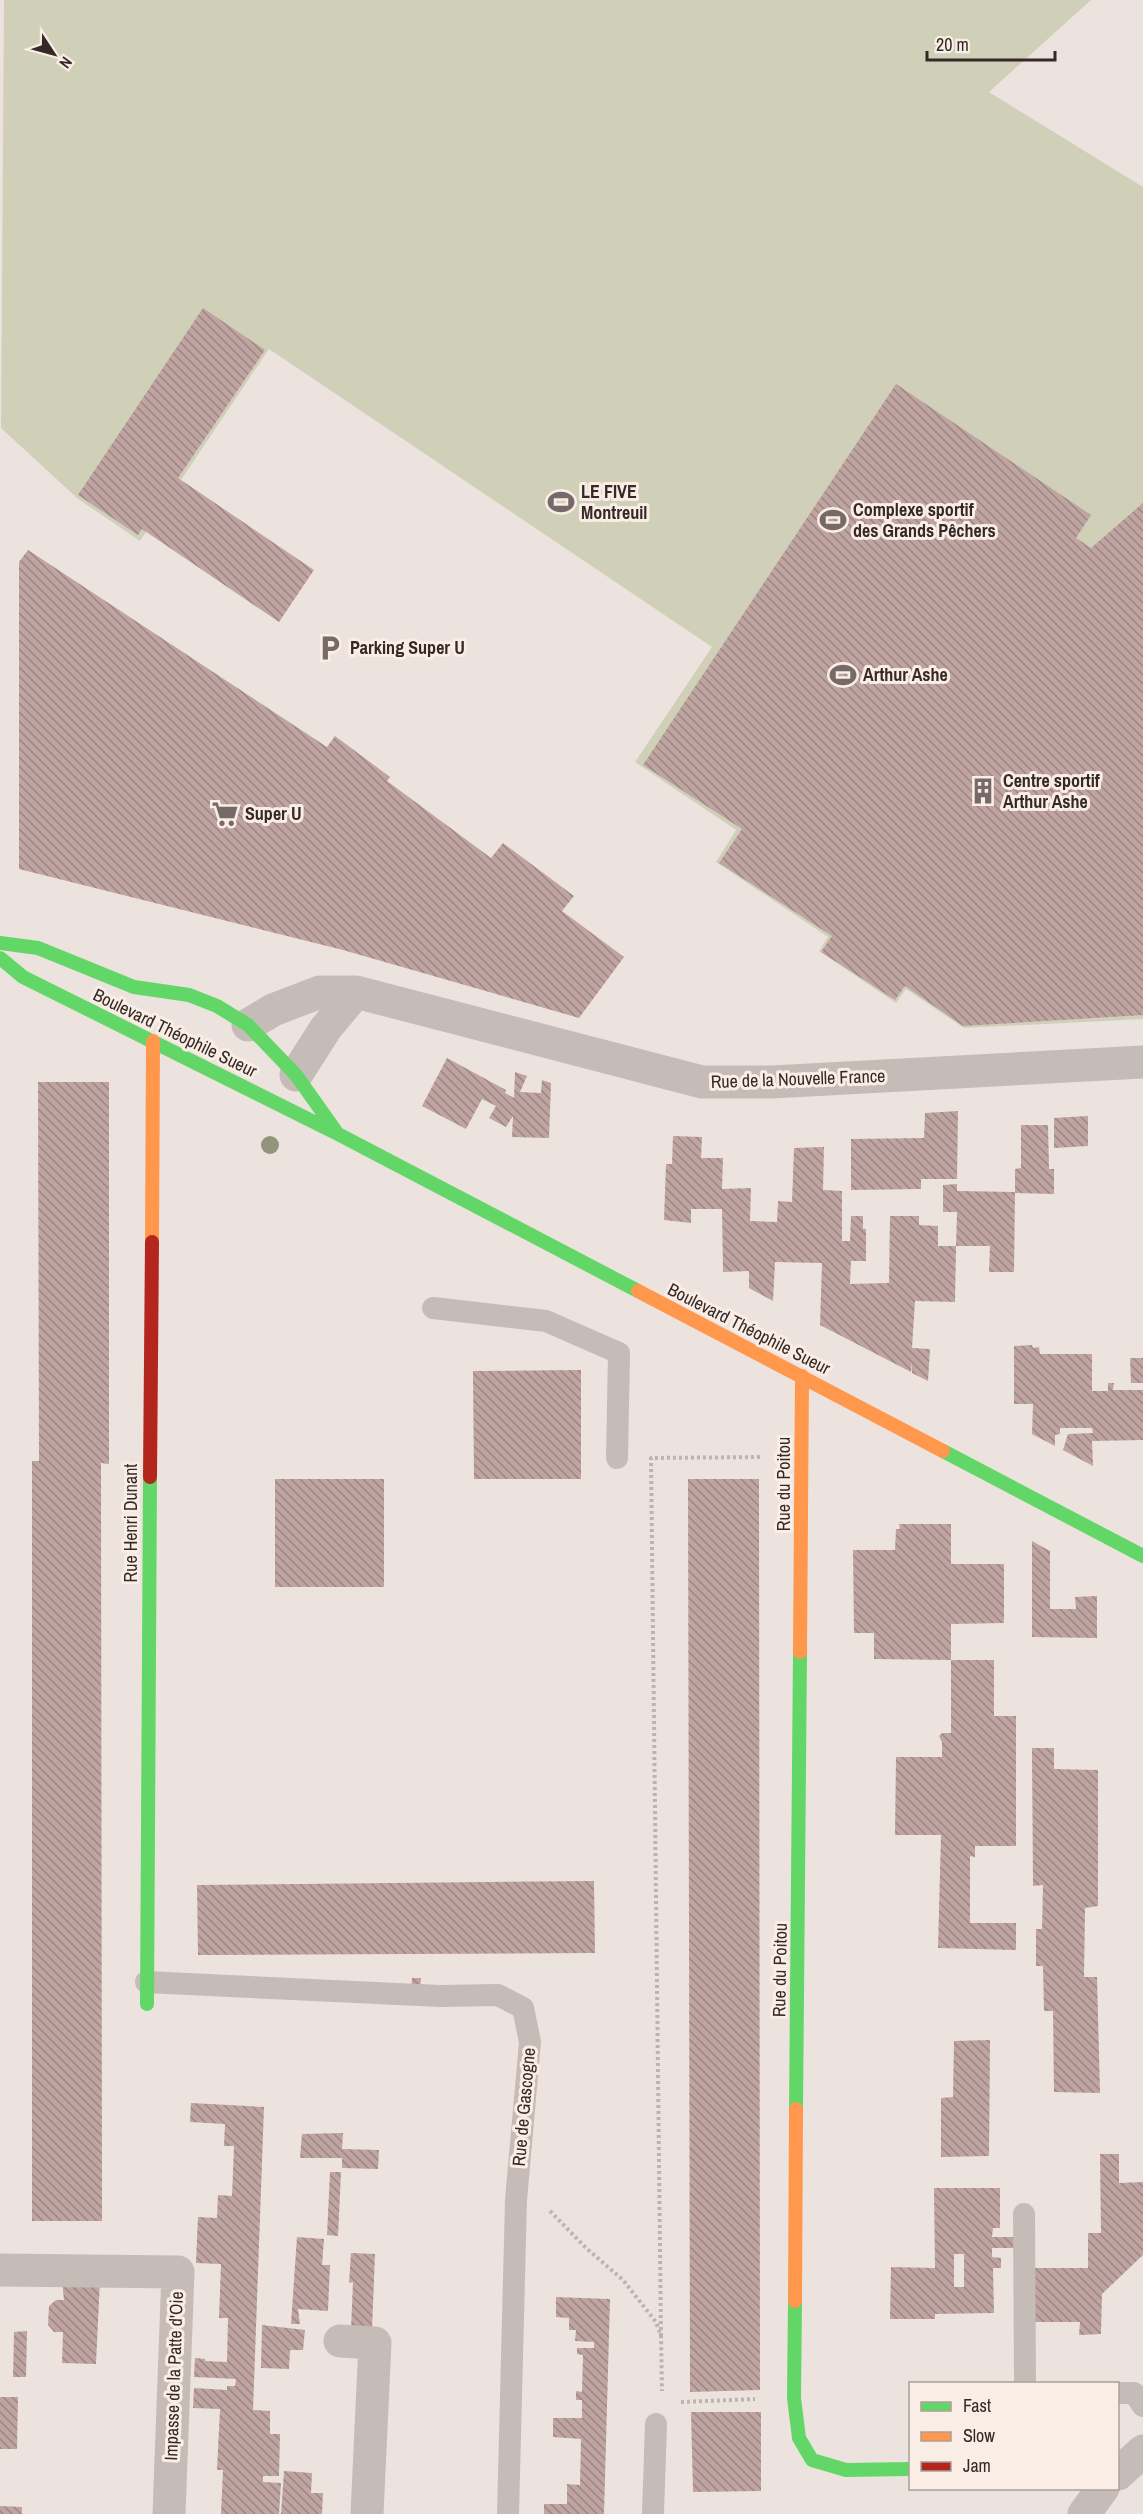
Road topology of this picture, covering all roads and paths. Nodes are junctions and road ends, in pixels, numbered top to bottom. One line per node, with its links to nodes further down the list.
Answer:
1 (0, 943): 4 (street, Boulevard Théophile Sueur)
2 (0, 958): 5 (street, Boulevard Théophile Sueur)
3 (356, 992): 4 (street, Rue de la Nouvelle France); 6 (street, Rue de la Nouvelle France); 7 (street)
4 (248, 1025): 7 (street, Boulevard Théophile Sueur)
5 (153, 1041): 8 (street, Boulevard Théophile Sueur); 14 (street, Rue Henri Dunant)
6 (1143, 1062)
7 (296, 1075): 8 (street, Boulevard Théophile Sueur)
8 (338, 1134): 10 (street, Boulevard Théophile Sueur)
9 (433, 1308): 12 (lane)
10 (802, 1376): 11 (street, Rue du Poitou); 13 (street, Boulevard Théophile Sueur)
11 (802, 1457): 19 (path); 23 (street, Rue du Poitou)
12 (617, 1458)
13 (1143, 1556)
14 (146, 1982): 15 (street, Rue Henri Dunant); 16 (lane, Rue de Gascogne)
15 (147, 2004)
16 (516, 2200): 19 (path); 33 (lane, Rue de Gascogne)
17 (1024, 2214): 21 (lane)
18 (0, 2270): 31 (street, Impasse de la Patte d'Oie)
19 (662, 2336): 26 (path)
20 (340, 2341): 32 (street)
21 (1025, 2382)
22 (1119, 2393): 25 (lane)
23 (794, 2398): 24 (path); 28 (street, Rue du Poitou)
24 (674, 2402)
25 (1143, 2406)
26 (659, 2413): 34 (lane)
27 (1143, 2451): 29 (street)
28 (909, 2469)
29 (1119, 2473)
30 (1102, 2490): 35 (street)
31 (169, 2514)
32 (367, 2514)
33 (508, 2514)
34 (653, 2514)
35 (1084, 2514)

